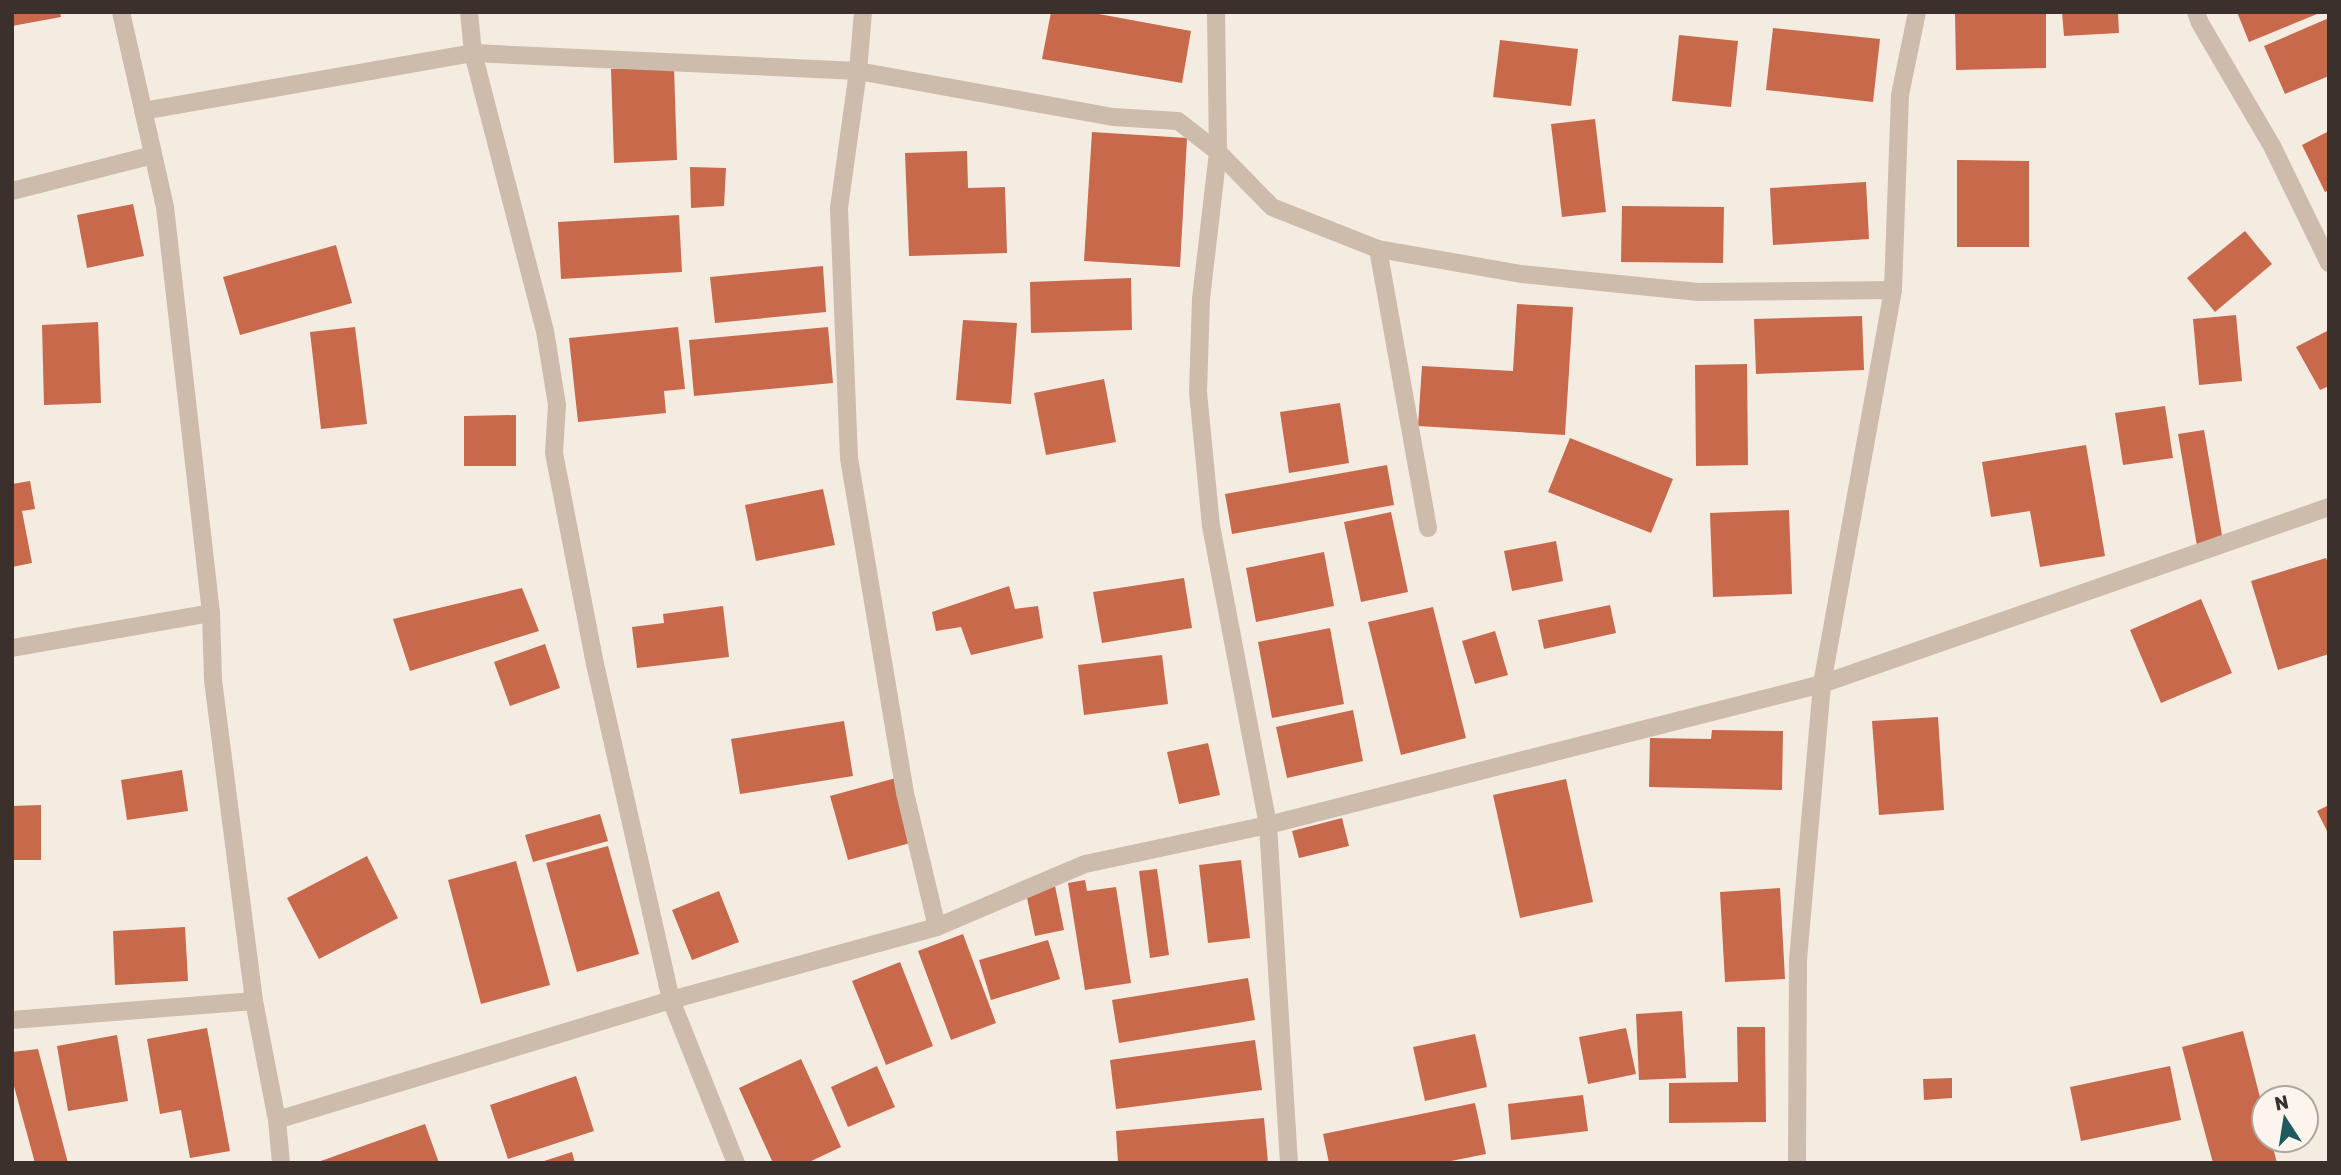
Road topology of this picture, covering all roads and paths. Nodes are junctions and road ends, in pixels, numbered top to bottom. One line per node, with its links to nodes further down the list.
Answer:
1 (121, 12): 9 (street)
2 (469, 12): 7 (street)
3 (863, 12): 8 (street)
4 (1216, 12): 10 (street)
5 (1917, 12): 15 (street)
6 (2196, 12): 14 (street)
7 (473, 53): 8 (street); 9 (street); 23 (street)
8 (858, 71): 10 (street); 22 (street)
9 (143, 111): 11 (street)
10 (1218, 152): 13 (street); 21 (street)
11 (153, 155): 12 (street); 18 (street)
12 (12, 191)
13 (1378, 249): 15 (street); 17 (street)
14 (2329, 263)
15 (1893, 290): 20 (street)
16 (2329, 508): 20 (street)
17 (1428, 528)
18 (211, 614): 19 (street); 24 (street)
19 (12, 648)
20 (1822, 684): 21 (street); 30 (street)
21 (1268, 825): 22 (street); 29 (street)
22 (937, 928): 23 (street)
23 (671, 1000): 26 (street); 28 (street)
24 (254, 1001): 25 (street); 26 (street)
25 (12, 1020)
26 (277, 1120): 27 (street)
27 (281, 1163)
28 (736, 1163)
29 (1289, 1163)
30 (1797, 1163)

